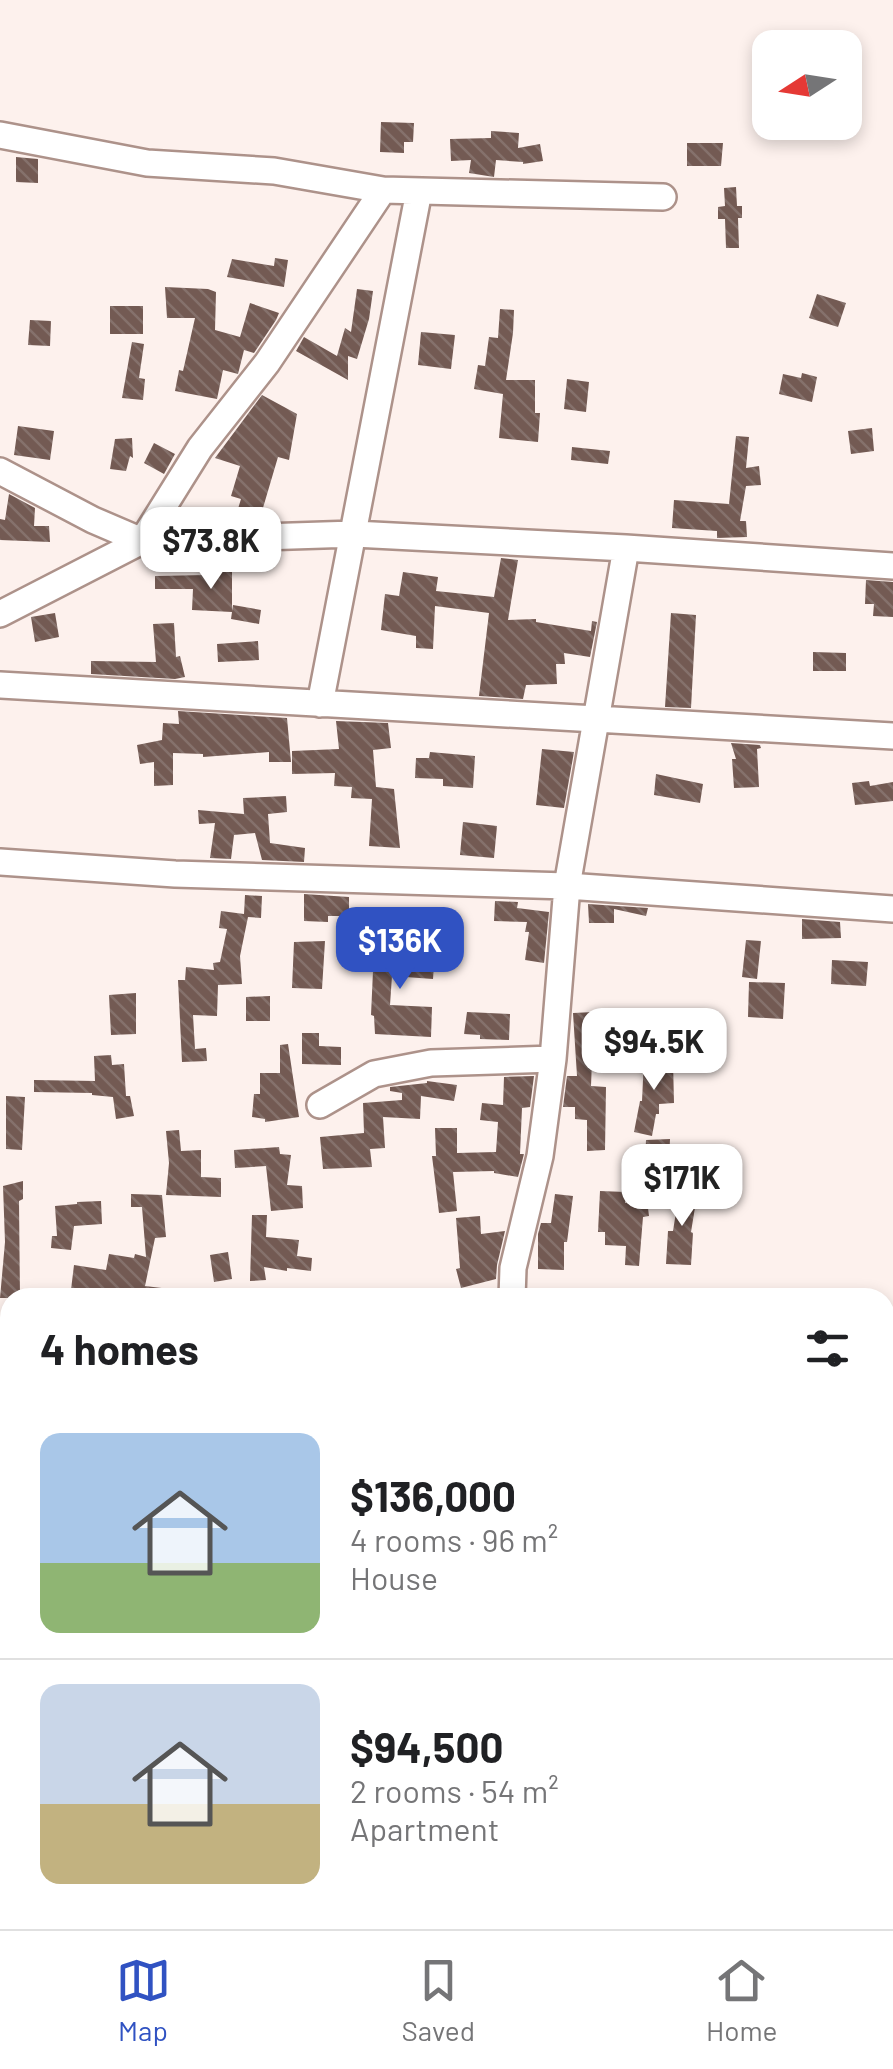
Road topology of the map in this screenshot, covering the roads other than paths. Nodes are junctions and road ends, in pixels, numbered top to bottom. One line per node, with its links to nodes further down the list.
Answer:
1 (0, 134): 2 (street)
2 (383, 190): 3 (street); 7 (street)
3 (419, 190): 4 (street); 6 (street)
4 (663, 197)
5 (0, 471): 7 (street)
6 (354, 534): 7 (street); 8 (street); 12 (street)
7 (142, 541): 10 (street)
8 (626, 548): 9 (street); 13 (street)
9 (893, 566)
10 (0, 614)
11 (0, 686): 12 (street)
12 (320, 704): 13 (street)
13 (596, 719): 14 (street); 16 (street)
14 (893, 736)
15 (0, 862): 16 (street)
16 (568, 886): 17 (street); 18 (street)
17 (889, 911)
18 (553, 1059): 19 (street); 20 (street)
19 (320, 1105)
20 (512, 1288)

